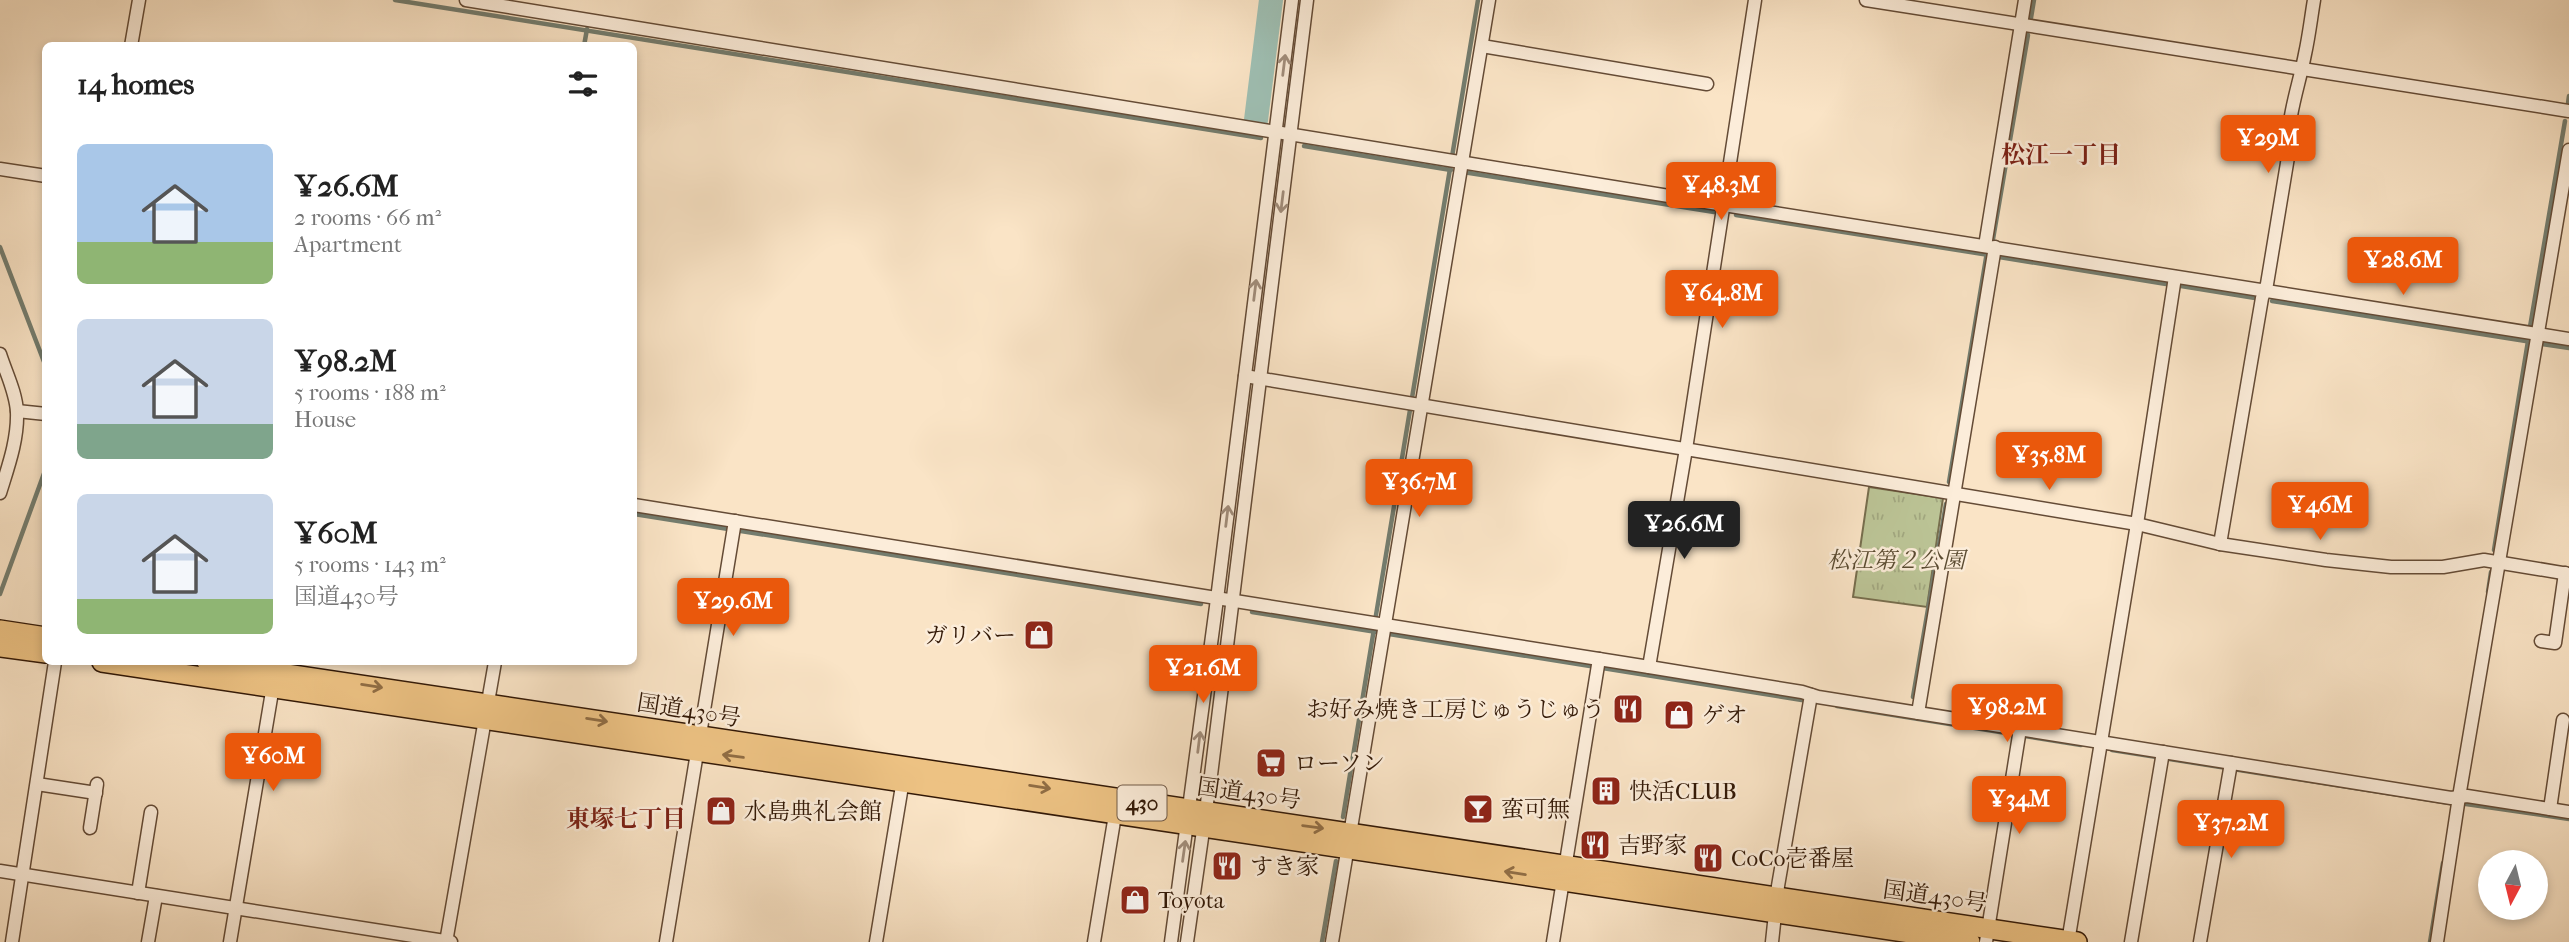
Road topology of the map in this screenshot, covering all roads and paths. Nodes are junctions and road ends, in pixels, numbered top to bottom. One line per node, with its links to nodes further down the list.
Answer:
1 (139, 0): 11 (street)
2 (466, 0): 16 (street)
3 (1292, 0): 16 (street, one-way to 3)
4 (1307, 0): 17 (street)
5 (1489, 0): 12 (street)
6 (1755, 0): 22 (street)
7 (1866, 0): 10 (street)
8 (2025, 0): 10 (street)
9 (2314, 0): 13 (street)
10 (2021, 25): 13 (street); 23 (street)
11 (132, 42)
12 (1482, 46): 14 (street); 19 (street)
13 (2302, 69): 15 (street); 25 (street)
14 (1707, 83)
15 (2569, 111)
16 (1275, 131): 17 (street); 29 (street, one-way to 16)
17 (1291, 134): 19 (street); 30 (street, one-way to 30)
18 (2569, 149): 26 (street)
19 (1458, 165): 22 (street); 31 (street)
20 (0, 169): 21 (street)
21 (42, 175)
22 (1724, 205): 23 (street); 34 (street)
23 (1990, 246): 24 (street); 37 (street)
24 (2175, 277): 25 (street); 39 (street)
25 (2264, 292): 26 (street); 41 (street)
26 (2536, 334): 27 (street); 42 (street)
27 (2569, 340)
28 (0, 354): 32 (street)
29 (1245, 376): 30 (street); 44 (street, one-way to 29)
30 (1260, 379): 31 (street); 45 (street)
31 (1414, 405): 34 (street); 46 (street)
32 (17, 411): 33 (street); 35 (street)
33 (42, 414)
34 (1686, 449): 37 (street); 57 (street)
35 (5, 455): 36 (street)
36 (0, 493)
37 (1954, 493): 39 (street); 61 (street)
38 (637, 506): 40 (street)
39 (2137, 524): 41 (street); 64 (street)
40 (734, 527): 44 (street); 65 (street)
41 (2220, 544): 42 (street)
42 (2498, 562): 43 (street); 70 (street)
43 (2567, 573): 49 (street)
44 (1217, 599): 45 (street); 75 (street, one-way to 44)
45 (1231, 601): 46 (street); 75 (street)
46 (1380, 629): 56 (street); 77 (street)
47 (0, 630): 48 (highway)
48 (42, 636)
49 (2541, 641)
50 (0, 647): 51 (highway)
51 (42, 652)
52 (55, 665): 69 (street)
53 (149, 665): 58 (highway, 国道430号 / 430)
54 (226, 665): 58 (highway, 国道430号 / 430)
55 (494, 665): 60 (street)
56 (1598, 665): 57 (street); 79 (street)
57 (1650, 667): 59 (street)
58 (276, 673): 60 (highway, 国道430号 / 430); 84 (street)
59 (1810, 699): 61 (street); 83 (street)
60 (486, 711): 65 (highway, 国道430号 / 430); 89 (street)
61 (1918, 713): 63 (street)
62 (2563, 720): 71 (street)
63 (2019, 734): 64 (street); 85 (street)
64 (2100, 742): 66 (street); 99 (street)
65 (699, 744): 68 (highway, 国道430号 / 430, one-way to 65); 75 (highway, 国道430号 / 430, one-way to 75); 90 (street)
66 (2162, 757): 67 (street); 100 (street)
67 (2230, 767): 70 (street); 101 (street)
68 (903, 780): 74 (highway, 国道430号 / 430); 91 (street)
69 (37, 783): 76 (street); 80 (street)
70 (2457, 801): 71 (street); 102 (street)
71 (2550, 809): 73 (street)
72 (151, 812): 81 (street)
73 (2569, 812)
74 (1115, 815): 75 (highway, 国道430号 / 430); 92 (street)
75 (1197, 818): 77 (highway, 国道430号 / 430); 93 (street, one-way to 75); 94 (street)
76 (90, 828)
77 (1349, 840): 79 (highway, 国道430号 / 430); 95 (street)
78 (0, 871): 80 (street)
79 (1565, 874): 83 (highway, 国道430号 / 430); 96 (street)
80 (22, 875): 81 (street); 86 (street)
81 (138, 893): 82 (street)
82 (156, 896): 84 (street); 87 (street)
83 (1777, 905): 85 (highway, 国道430号 / 430); 97 (street); 98 (highway, 国道430号 / 430)
84 (236, 908): 88 (street); 89 (street)
85 (1987, 935): 99 (highway, 国道430号 / 430)
86 (12, 942)
87 (148, 942)
88 (230, 942)
89 (448, 942)
90 (666, 942)
91 (876, 942)
92 (1094, 942)
93 (1171, 942)
94 (1187, 942)
95 (1332, 942)
96 (1553, 942)
97 (1772, 942)
98 (1970, 942)
99 (2071, 942)
100 (2131, 942)
101 (2200, 942)
102 (2437, 942)

